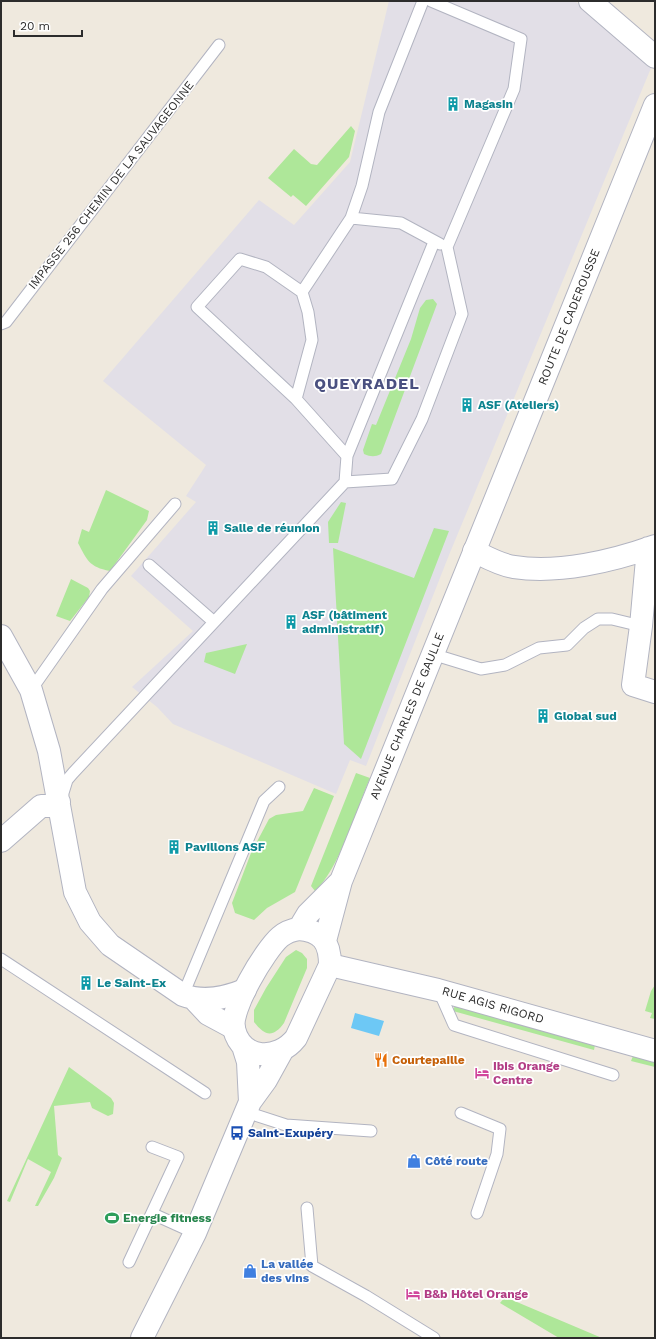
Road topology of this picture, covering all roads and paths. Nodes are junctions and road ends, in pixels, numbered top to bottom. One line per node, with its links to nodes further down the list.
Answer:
1 (423, 1): 7 (lane)
2 (431, 1): 9 (lane)
3 (590, 1): 5 (main road)
4 (219, 45): 11 (lane, IMPASSE 256 CHEMIN DE LA SAUVAGEONNE)
5 (655, 57)
6 (655, 105): 17 (main road, ROUTE DE CADEROUSSE)
7 (351, 218): 8 (lane); 10 (lane)
8 (434, 242): 9 (lane); 13 (lane)
9 (447, 247): 14 (lane)
10 (302, 292): 12 (lane); 12 (lane)
11 (1, 324)
12 (296, 398): 13 (lane)
13 (347, 456): 14 (lane)
14 (345, 482): 19 (lane)
15 (175, 504): 23 (lane)
16 (652, 547): 17 (main road); 20 (main road)
17 (474, 551): 22 (main road, AVENUE CHARLES DE GAULLE)
18 (149, 565): 19 (lane)
19 (214, 622): 26 (lane)
20 (641, 626): 22 (lane); 24 (main road)
21 (1, 636): 23 (main road)
22 (432, 654): 28 (main road, AVENUE CHARLES DE GAULLE)
23 (31, 690): 26 (main road)
24 (655, 692)
25 (279, 787): 35 (lane)
26 (59, 802): 27 (main road); 35 (main road)
27 (1, 841)
28 (341, 881): 29 (main road, AVENUE CHARLES DE GAULLE); 30 (main road, AVENUE CHARLES DE GAULLE)
29 (299, 929): 30 (main road); 33 (main road)
30 (325, 941): 32 (main road, AVENUE CHARLES DE GAULLE)
31 (1, 959): 40 (lane)
32 (330, 965): 34 (main road, RUE AGIS RIGORD); 37 (main road)
33 (245, 990): 35 (main road); 36 (main road)
34 (438, 990): 38 (main road, RUE AGIS RIGORD); 39 (lane)
35 (189, 997): 36 (main road)
36 (239, 1037): 37 (main road); 41 (main road)
37 (282, 1051): 41 (main road)
38 (655, 1051)
39 (613, 1075)
40 (205, 1093)
41 (248, 1107): 43 (lane); 48 (main road)
42 (461, 1113): 46 (lane)
43 (371, 1131)
44 (152, 1147): 47 (lane)
45 (307, 1208): 51 (lane)
46 (477, 1213)
47 (153, 1214): 48 (lane); 49 (lane)
48 (195, 1233): 50 (main road)
49 (129, 1262)
50 (142, 1338)
51 (434, 1338)

